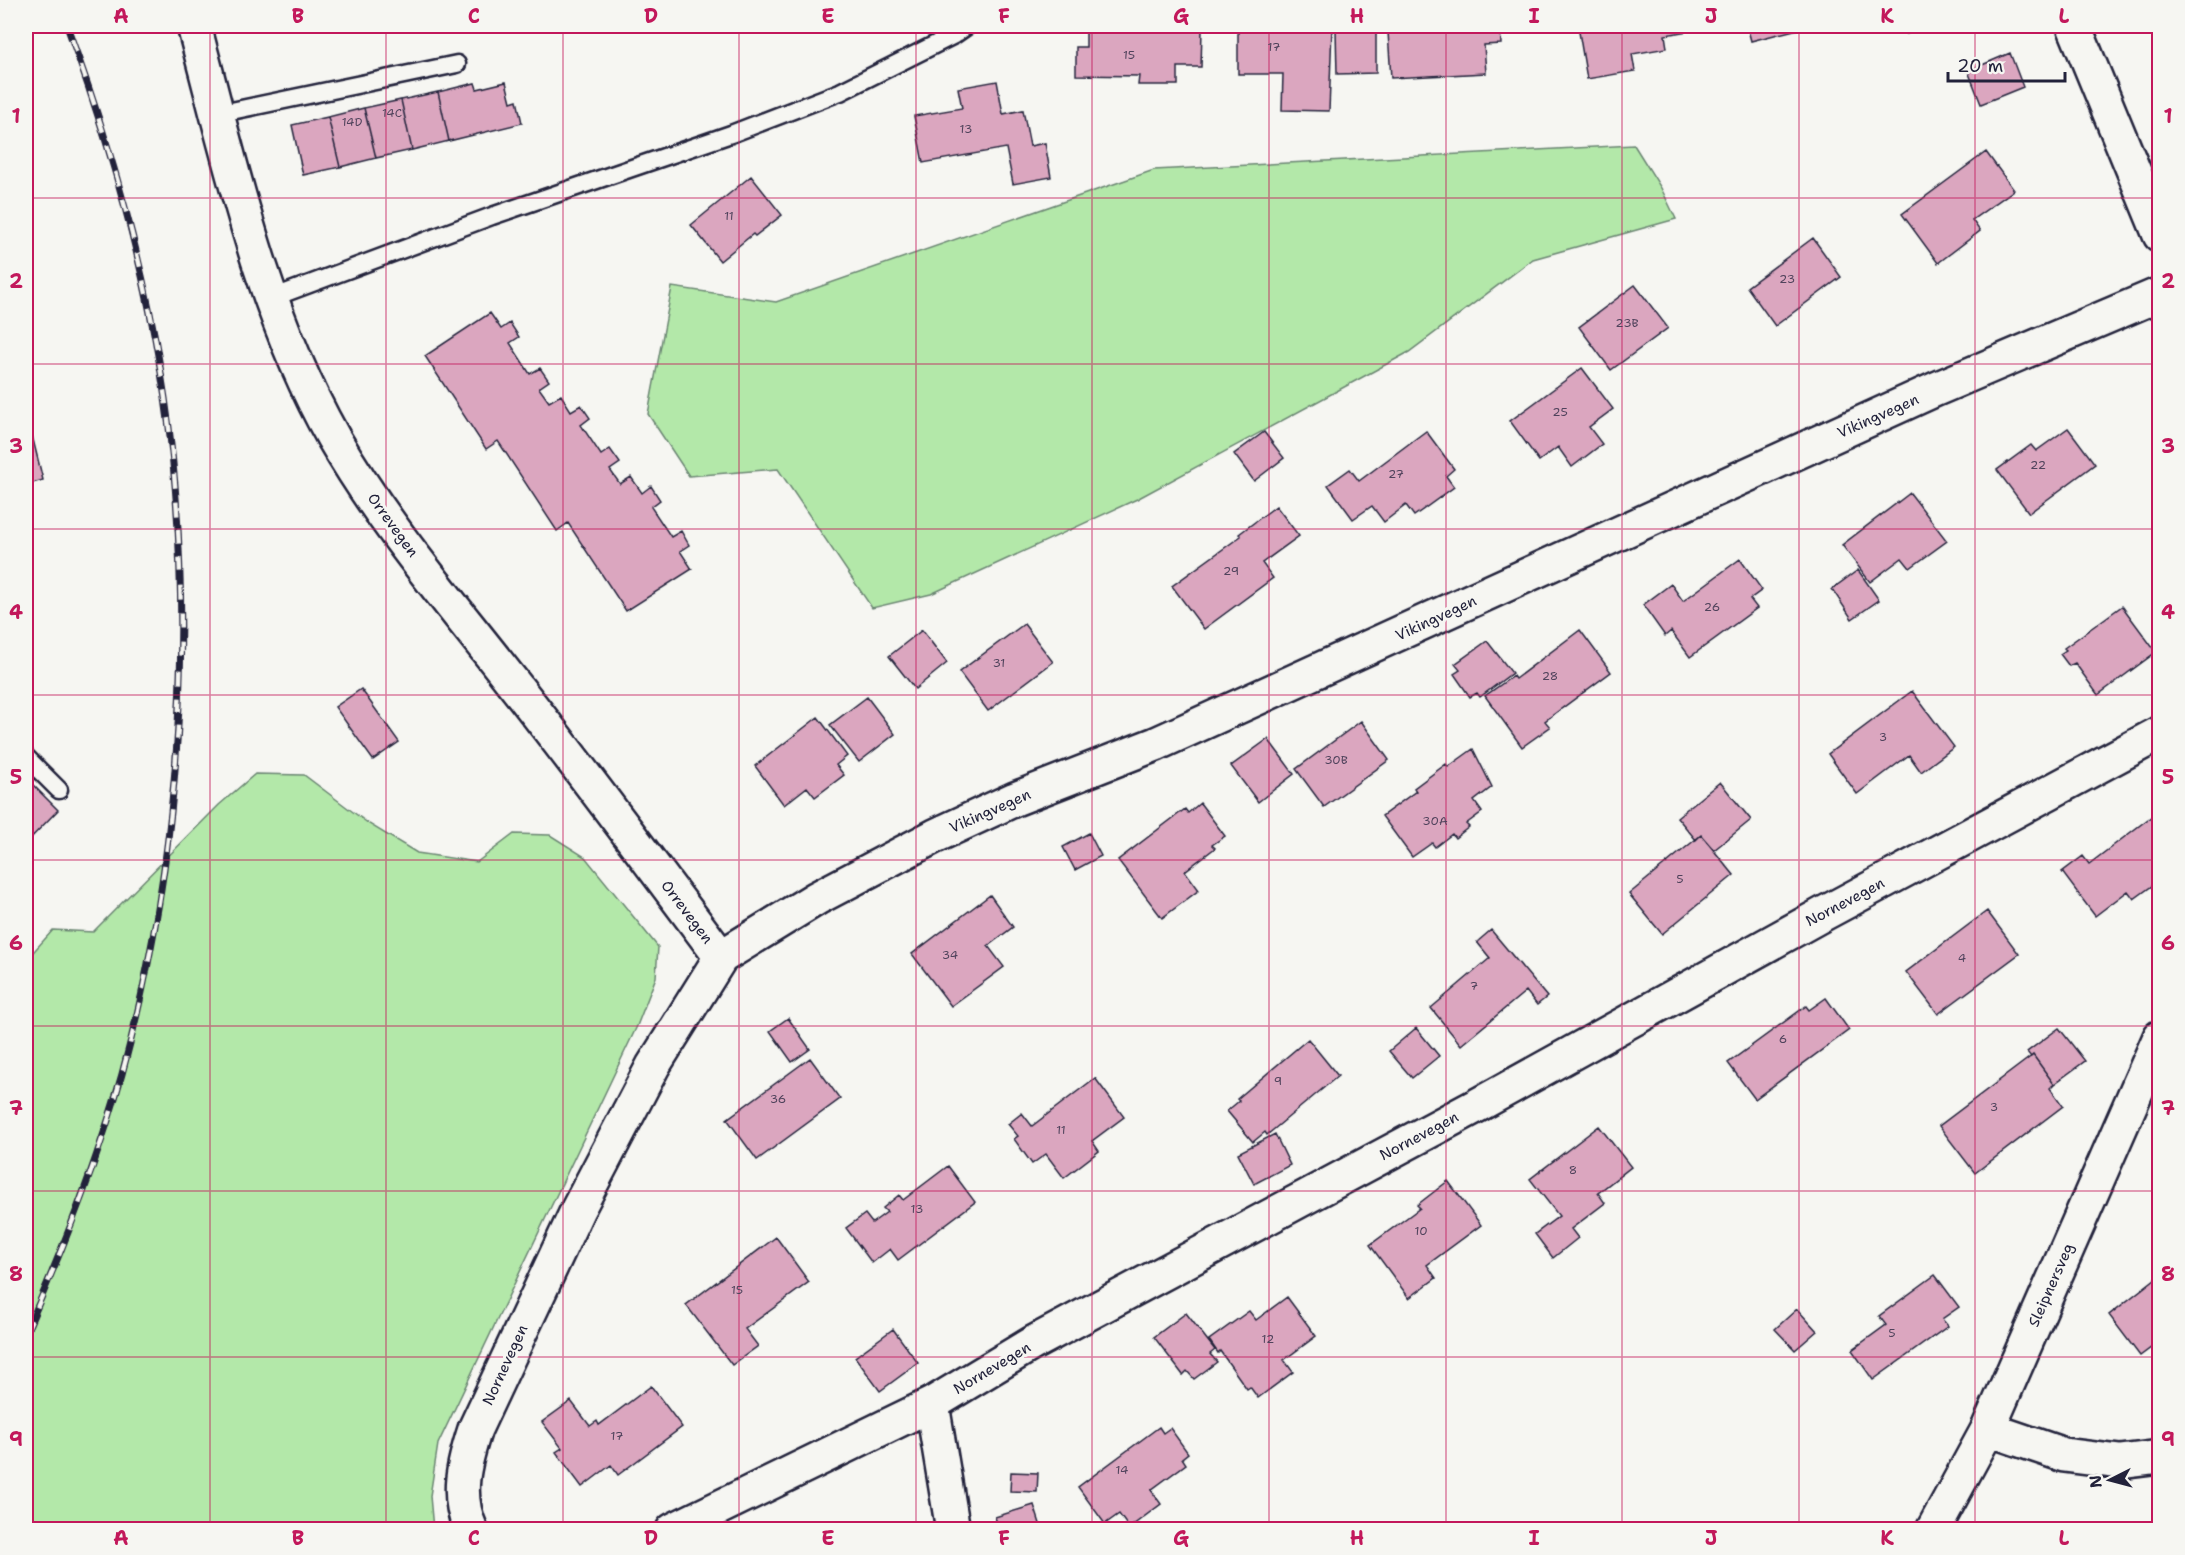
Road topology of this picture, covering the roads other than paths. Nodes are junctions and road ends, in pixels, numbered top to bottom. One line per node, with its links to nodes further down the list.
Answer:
1 (194, 26): 5 (street, Orrevegen)
2 (967, 26): 8 (lane)
3 (2074, 26): 6 (street)
4 (457, 63): 5 (lane)
5 (217, 114): 8 (street, Orrevegen)
6 (2160, 235)
7 (2160, 294): 12 (street, Vikingvegen)
8 (272, 298): 12 (street, Orrevegen)
9 (2160, 733): 14 (street, Nornevegen)
10 (26, 757): 11 (lane)
11 (59, 790)
12 (721, 957): 17 (street, Nornevegen)
13 (2160, 1037): 15 (street, Sleipnersveg)
14 (932, 1404): 18 (street, Nornevegen); 19 (street)
15 (1988, 1429): 16 (street); 20 (street, Sleipnersveg)
16 (2160, 1457)
17 (471, 1530)
18 (674, 1530)
19 (953, 1530)
20 (1933, 1530)

